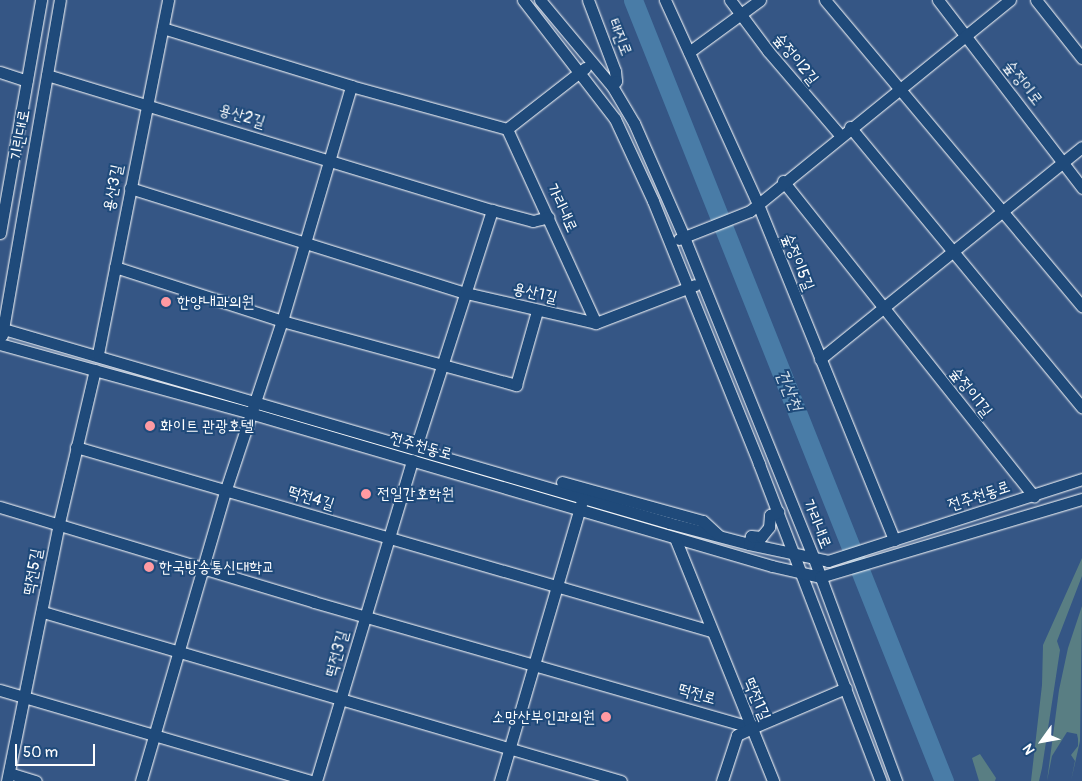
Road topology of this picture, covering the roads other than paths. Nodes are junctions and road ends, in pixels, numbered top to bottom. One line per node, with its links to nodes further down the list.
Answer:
1 (41, 0): 23 (street, 기린대로)
2 (60, 0): 22 (street, 기린대로)
3 (168, 0): 15 (street, 용산3길)
4 (523, 0): 20 (street, 가리내로)
5 (540, 0): 19 (street, 가리내로)
6 (588, 0): 25 (street, 태진로)
7 (665, 0): 17 (street, 숲정이5길)
8 (730, 0): 14 (street, 숲정이2길)
9 (760, 0): 14 (street)
10 (825, 0): 26 (street)
11 (938, 0): 16 (street, 숲정이로)
12 (1010, 0): 16 (street)
13 (1036, 0): 18 (street)
14 (741, 14): 17 (street); 30 (street, 숲정이2길)
15 (163, 28): 24 (street); 27 (street, 용산3길)
16 (966, 36): 26 (street); 33 (street, 숲정이로)
17 (689, 52): 37 (street, 숲정이5길)
18 (1082, 58)
19 (592, 62): 20 (street); 25 (street, 가리내로)
20 (580, 71): 29 (street); 43 (street, 가리내로)
21 (0, 72): 23 (street)
22 (47, 75): 27 (street); 55 (street, 기린대로)
23 (27, 81): 41 (street, 기린대로)
24 (351, 86): 29 (street); 32 (street)
25 (612, 86): 42 (street, 가리내로)
26 (900, 87): 28 (street); 39 (street)
27 (146, 104): 32 (street, 용산2길); 35 (street, 용산3길)
28 (850, 127): 30 (street); 45 (street)
29 (507, 129): 40 (street, 가리내로)
30 (840, 135): 34 (street)
31 (1082, 147): 33 (street)
32 (329, 160): 38 (street, 용산2길); 44 (street)
33 (1063, 162): 36 (street, 숲정이로); 39 (street)
34 (783, 181): 37 (street); 51 (street)
35 (130, 188): 44 (street); 46 (street, 용산3길)
36 (1082, 188)
37 (753, 207): 42 (street); 58 (street, 숲정이5길)
38 (492, 210): 40 (street); 49 (street)
39 (1004, 211): 45 (street); 50 (street)
40 (549, 217): 54 (street, 가리내로)
41 (0, 233)
42 (688, 235): 43 (street); 47 (street, 가리내로)
43 (670, 243): 48 (street, 가리내로)
44 (305, 244): 49 (street, 용산1길); 53 (street)
45 (953, 251): 51 (street); 62 (street)
46 (115, 267): 53 (street); 57 (street, 용산3길)
47 (701, 283): 48 (street); 83 (street, 가리내로)
48 (688, 288): 54 (street); 75 (street, 가리내로)
49 (466, 293): 52 (street, 용산1길); 59 (street)
50 (1082, 306)
51 (885, 308): 58 (street); 70 (street, 숲정이1길)
52 (537, 312): 54 (street, 용산1길); 59 (street)
53 (282, 321): 59 (street); 61 (street)
54 (596, 323)
55 (2, 328): 56 (street, 기린대로); 57 (street, 전주천동로)
56 (0, 346): 60 (street, 전주천동로)
57 (98, 354): 61 (street, 전주천동로)
58 (820, 359): 80 (street, 숲정이5길)
59 (444, 366): 65 (street)
60 (95, 370): 63 (street, 전주천동로); 64 (street, 떡전5길)
61 (254, 400): 63 (street); 65 (street, 전주천동로)
62 (1082, 407)
63 (250, 413): 66 (street, 전주천동로); 69 (street)
64 (76, 447): 69 (street, 떡전4길); 76 (street, 떡전5길)
65 (416, 447): 68 (street, 전주천동로)
66 (412, 460): 74 (street, 전주천동로); 78 (street, 떡전3길)
67 (1082, 479): 70 (street, 전주천동로)
68 (540, 483): 71 (street, 전주천동로); 77 (street)
69 (226, 489): 78 (street, 떡전4길); 84 (street)
70 (1034, 496): 80 (street, 전주천동로)
71 (583, 497): 74 (street); 77 (street, 전주천동로)
72 (1082, 499): 86 (street, 전주천동로)
73 (0, 507): 76 (street)
74 (579, 509): 79 (street, 전주천동로); 87 (street)
75 (778, 512): 81 (street); 82 (street, 가리내로)
76 (59, 523): 84 (street); 88 (street, 떡전5길)
77 (719, 536): 81 (street, 전주천동로)
78 (388, 537): 87 (street); 89 (street, 떡전3길)
79 (675, 538): 85 (street, 전주천동로); 91 (street, 떡전1길)
80 (889, 541): 83 (street, 전주천동로)
81 (749, 544): 82 (street, 전주천동로)
82 (796, 555): 83 (street, 전주천동로); 85 (street, 가리내로)
83 (814, 559): 86 (street, 가리내로)
84 (205, 568): 89 (street, 떡전3길); 92 (street)
85 (800, 572): 86 (street, 전주천동로); 94 (street, 가리내로)
86 (820, 577): 111 (street, 가리내로)
87 (555, 585): 91 (street); 93 (street)
88 (43, 612): 92 (street); 96 (street, 떡전5길)
89 (364, 616): 90 (street, 떡전3길); 97 (street, 떡전3길)
90 (412, 629): 93 (street, 떡전로)
91 (710, 631): 98 (street, 떡전1길)
92 (178, 651): 97 (street, 떡전3길); 99 (street)
93 (534, 664): 98 (street, 떡전로); 100 (street)
94 (846, 688): 98 (street); 110 (street, 가리내로)
95 (0, 690): 96 (street)
96 (25, 696): 99 (street); 101 (street, 떡전5길)
97 (342, 700): 100 (street); 105 (street, 떡전3길)
98 (752, 728): 108 (street); 109 (street, 떡전1길)
99 (154, 732): 103 (street); 104 (street)
100 (509, 749): 106 (street); 107 (street)
101 (8, 777): 102 (street)
102 (36, 781)
103 (140, 781)
104 (312, 781)
105 (316, 781)
106 (500, 781)
107 (621, 781)
108 (722, 781)
109 (773, 781)
110 (881, 781)
111 (896, 781)

